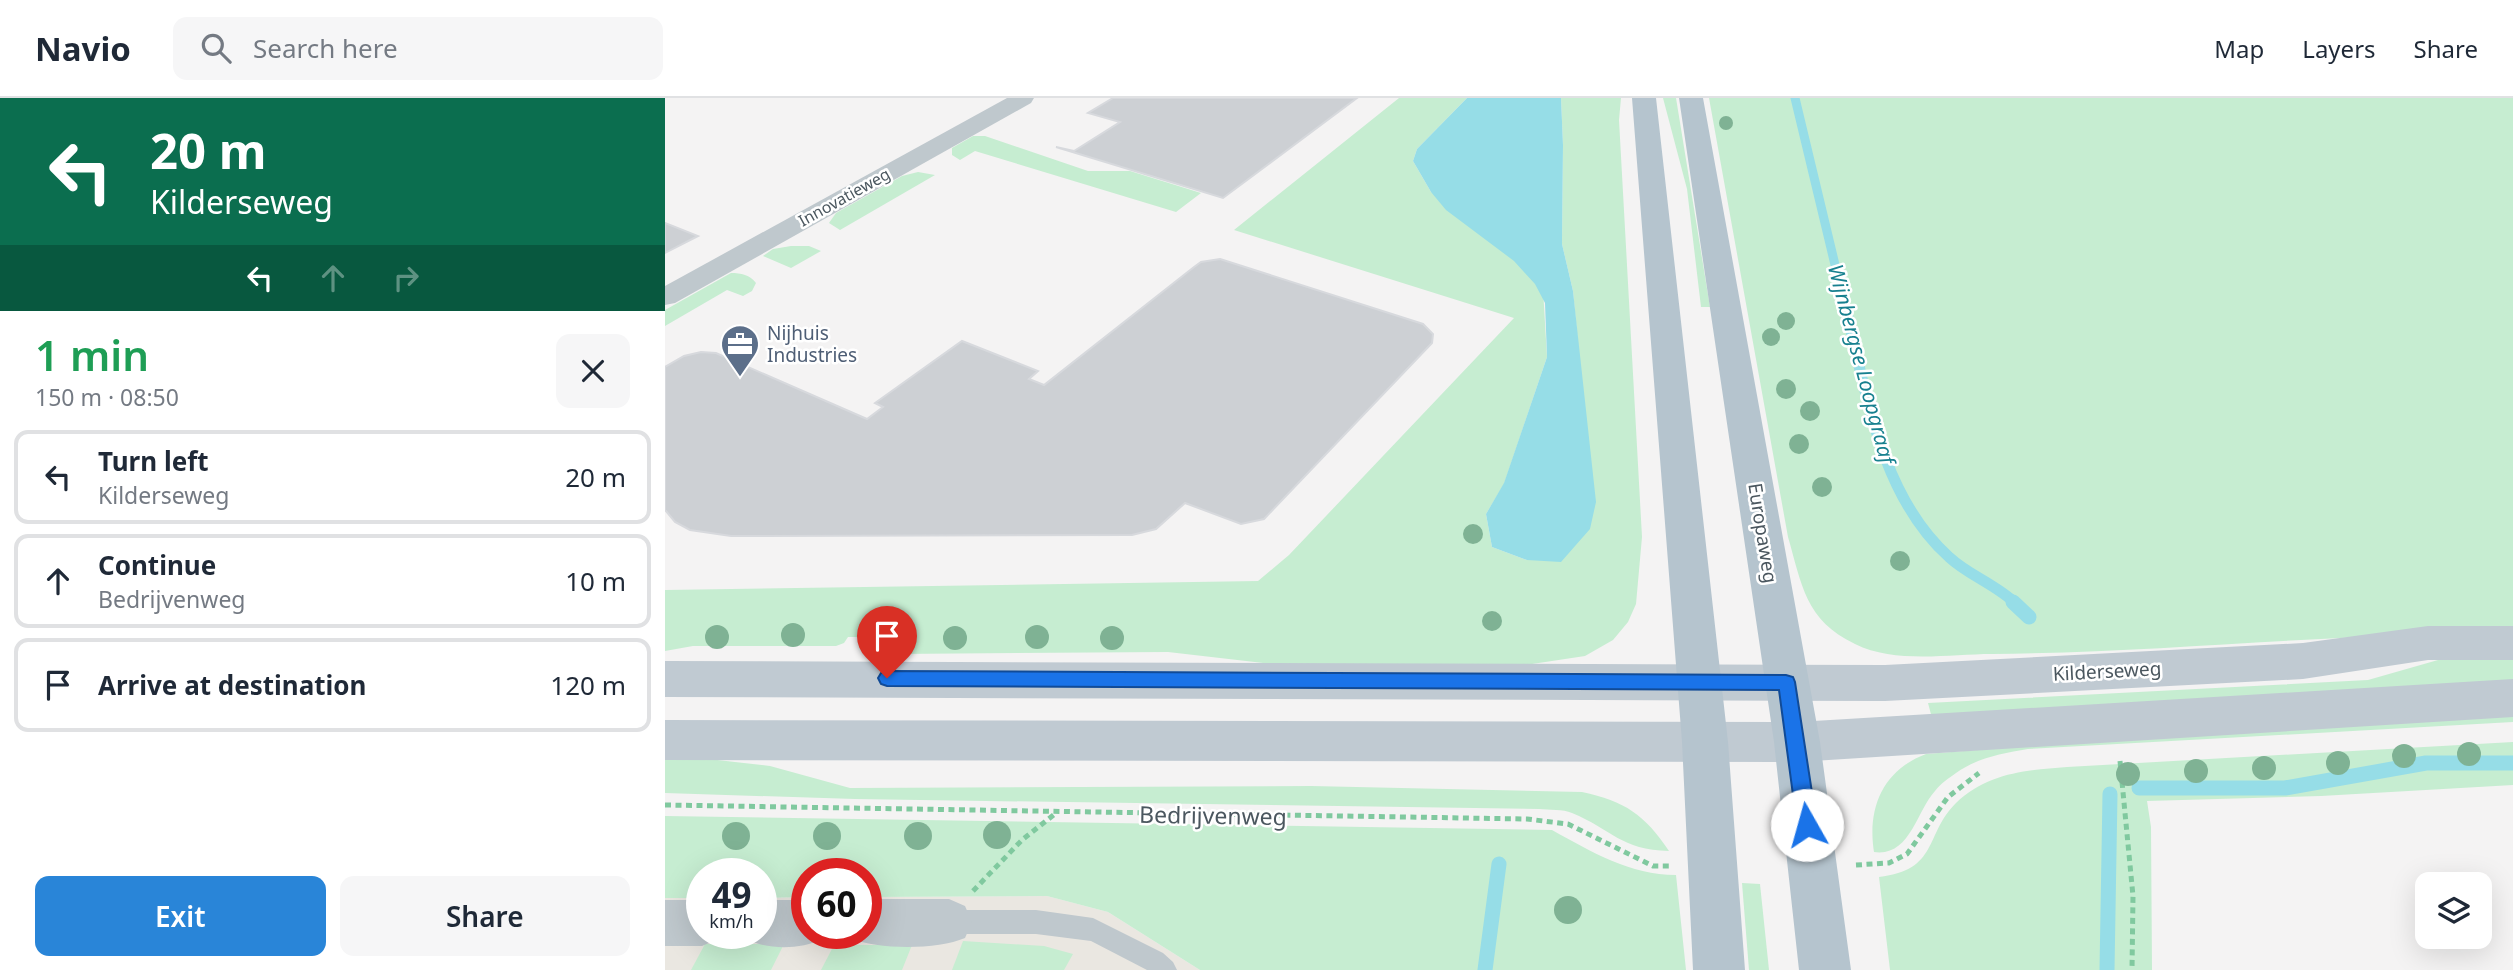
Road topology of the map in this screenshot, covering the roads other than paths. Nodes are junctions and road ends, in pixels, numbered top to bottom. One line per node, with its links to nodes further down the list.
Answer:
1 (1023, 98): 4 (street, Innovatieweg)
2 (1644, 98): 7 (main road)
3 (1691, 98): 8 (main road, Europaweg)
4 (665, 297)
5 (2513, 643): 8 (main road, Kilderseweg)
6 (665, 679): 7 (main road)
7 (1699, 681): 8 (main road, Kilderseweg); 11 (main road)
8 (1786, 682): 12 (main road, Europaweg)
9 (2513, 698): 12 (main road)
10 (665, 740): 11 (main road)
11 (1705, 742): 12 (main road); 18 (main road)
12 (1797, 742): 19 (main road, Europaweg)
13 (882, 922): 14 (street)
14 (949, 922): 17 (lane)
15 (665, 923): 16 (street)
16 (686, 923)
17 (1165, 970)
18 (1719, 970)
19 (1825, 970)

